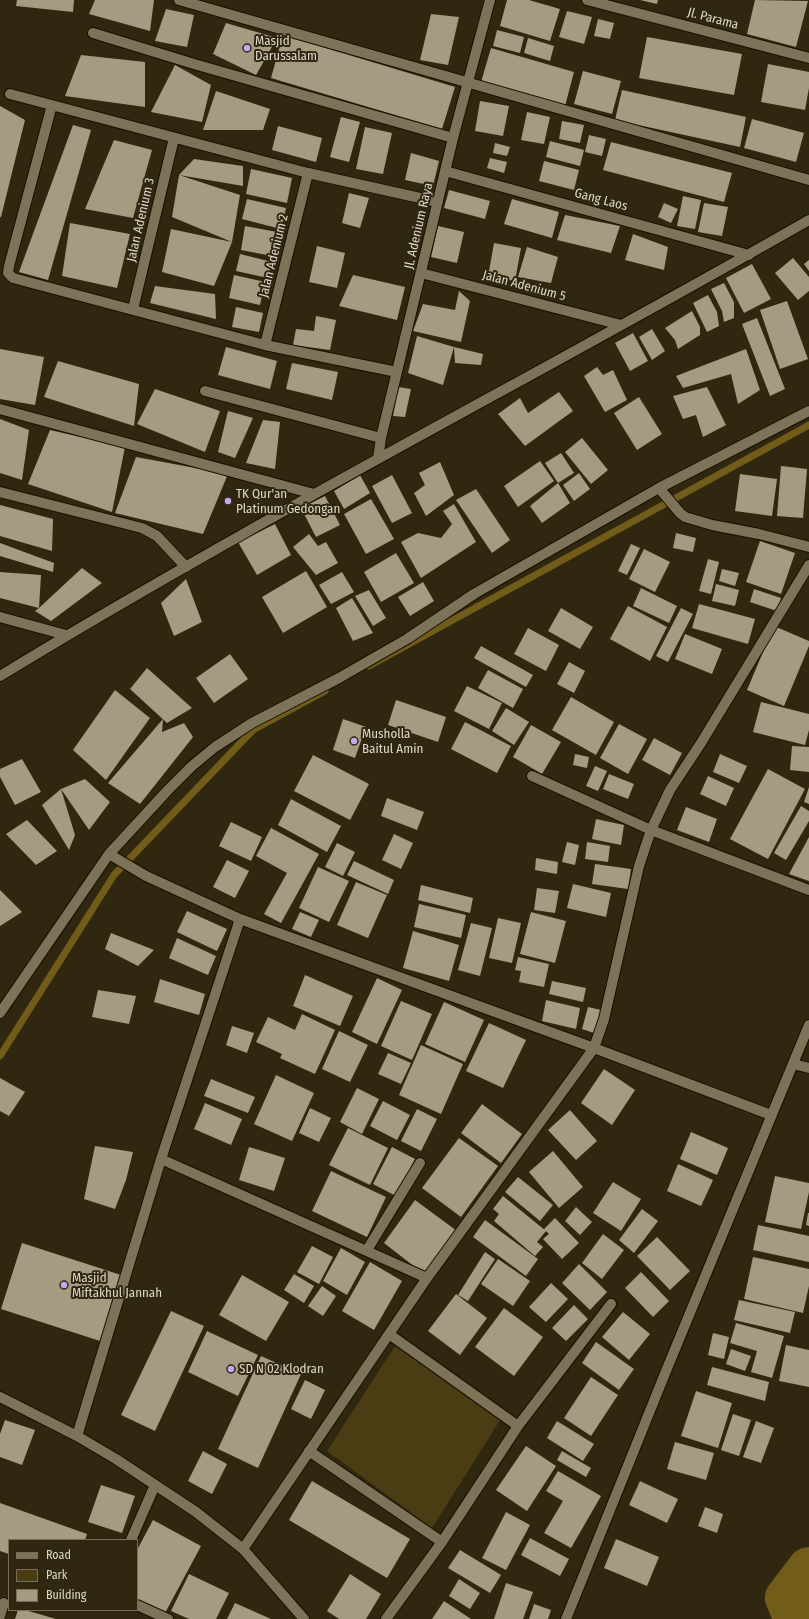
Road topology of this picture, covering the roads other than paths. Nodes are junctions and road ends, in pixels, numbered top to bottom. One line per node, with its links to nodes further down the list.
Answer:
1 (179, 0): 6 (street)
2 (490, 0): 6 (street, Jl. Adenium Raya)
3 (587, 0): 5 (street, Jl. Parama)
4 (93, 33): 10 (street)
5 (809, 58)
6 (468, 84): 10 (street, Jl. Adenium Raya); 13 (street)
7 (10, 94): 8 (street)
8 (52, 105): 9 (street); 18 (street)
9 (174, 138): 12 (street); 18 (street, Jalan Adenium 3)
10 (453, 138): 11 (street, Jl. Adenium Raya)
11 (445, 171): 14 (street, Jl. Adenium Raya); 16 (street, Gang Laos)
12 (308, 173): 14 (street); 20 (street, Jalan Adenium 2)
13 (809, 180)
14 (438, 202): 17 (street, Jl. Adenium Raya)
15 (809, 220): 16 (street)
16 (749, 255): 19 (street)
17 (421, 273): 19 (street, Jalan Adenium 5); 21 (street, Jl. Adenium Raya)
18 (133, 309): 20 (street)
19 (621, 325): 26 (street)
20 (265, 345): 21 (street)
21 (397, 372): 25 (street, Jl. Adenium Raya)
22 (205, 391): 25 (street)
23 (0, 409): 29 (street)
24 (809, 411): 27 (street)
25 (381, 438): 26 (street, Jl. Adenium Raya)
26 (378, 460): 29 (street)
27 (659, 488): 30 (street); 38 (street)
28 (0, 492): 32 (street)
29 (314, 494): 32 (street)
30 (809, 547)
31 (809, 565): 37 (street)
32 (186, 567): 34 (street)
33 (0, 618): 34 (street)
34 (66, 635): 35 (street)
35 (0, 676)
36 (532, 776): 37 (street)
37 (651, 830): 39 (street); 43 (street)
38 (114, 857): 40 (street); 41 (street)
39 (809, 890)
40 (240, 919): 43 (street); 47 (street)
41 (0, 1012)
42 (809, 1025): 44 (street)
43 (594, 1048): 46 (street); 50 (street)
44 (792, 1064): 45 (street); 46 (street)
45 (809, 1068)
46 (771, 1115): 67 (street)
47 (161, 1159): 49 (street); 55 (street)
48 (420, 1163): 49 (street)
49 (366, 1250): 50 (street)
50 (427, 1278): 52 (street)
51 (611, 1304): 54 (street)
52 (389, 1334): 54 (street); 56 (street)
53 (0, 1397): 55 (street)
54 (518, 1426): 59 (street)
55 (77, 1436): 57 (street)
56 (309, 1452): 59 (street); 60 (street)
57 (155, 1485): 58 (street); 60 (street)
58 (131, 1539)
59 (442, 1542): 66 (street)
60 (243, 1549): 65 (street)
61 (4, 1603): 63 (street)
62 (138, 1605): 64 (street)
63 (0, 1616)
64 (168, 1619)
65 (304, 1619)
66 (386, 1619)
67 (566, 1619)

